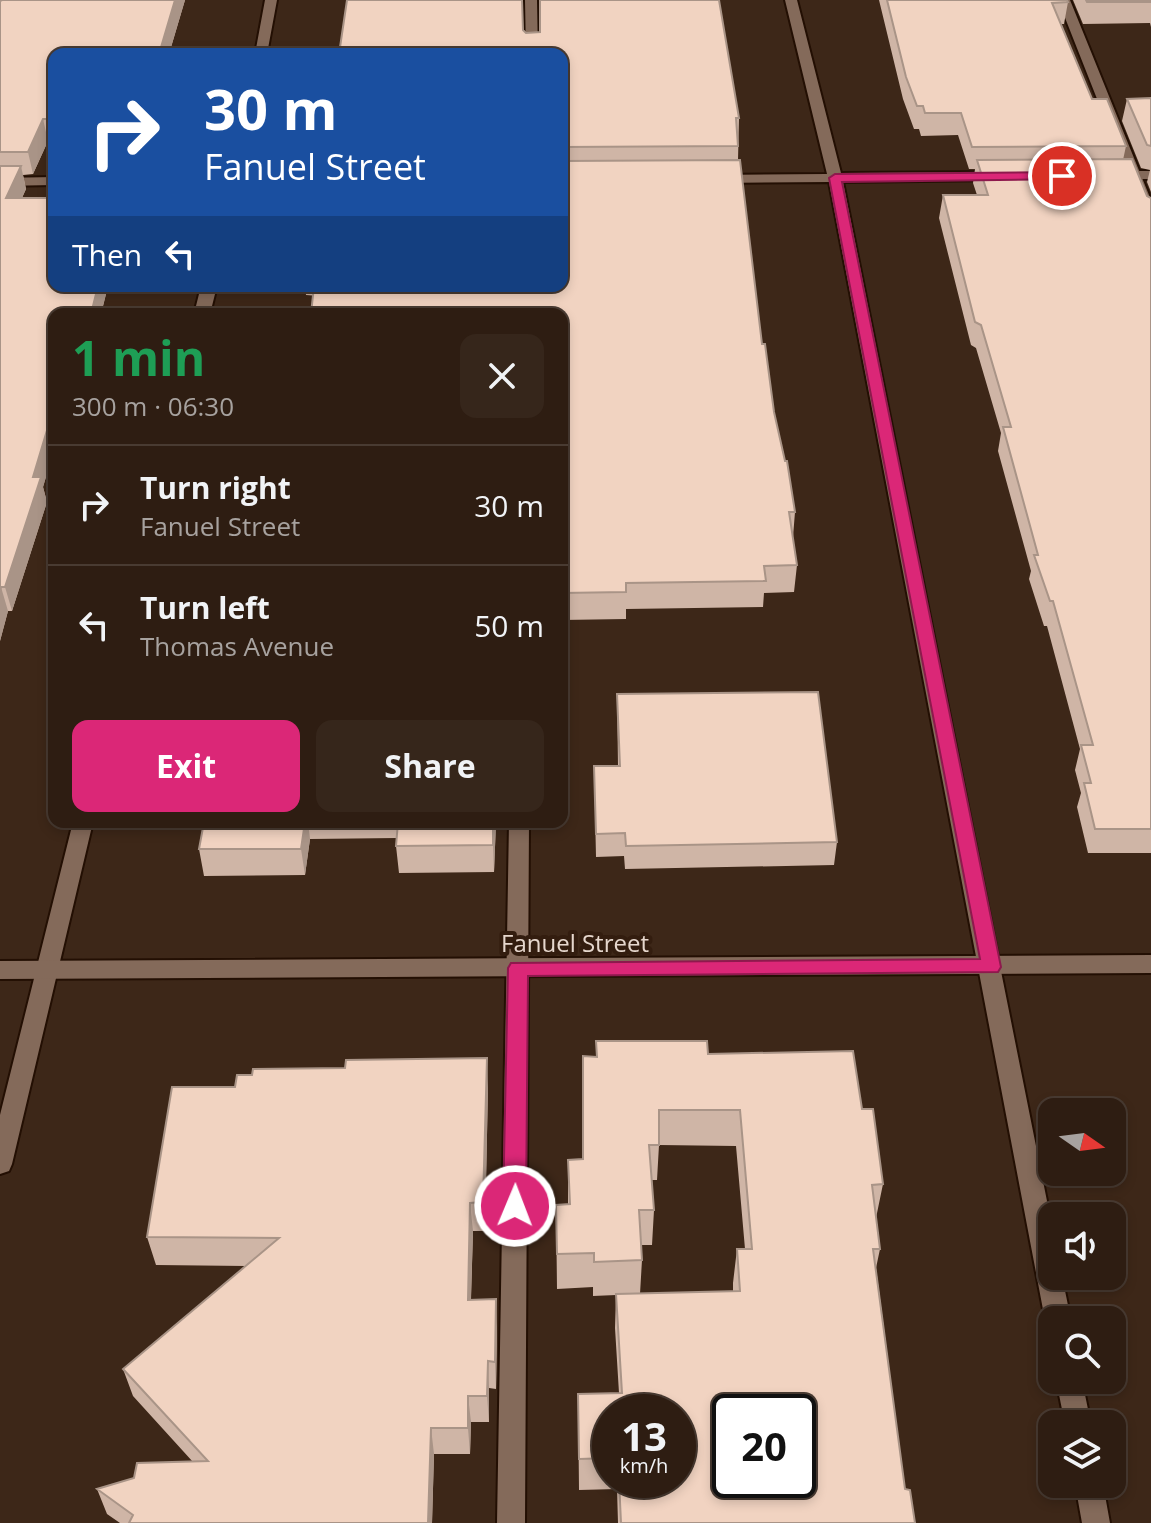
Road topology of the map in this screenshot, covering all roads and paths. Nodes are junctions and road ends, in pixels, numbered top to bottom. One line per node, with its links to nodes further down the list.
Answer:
1 (271, 0): 5 (street)
2 (531, 0): 6 (street)
3 (791, 0): 11 (street)
4 (1064, 0): 7 (street)
5 (262, 48)
6 (532, 48)
7 (1134, 175): 8 (street); 10 (street); 15 (street)
8 (1151, 175)
9 (1011, 176): 11 (street)
10 (1089, 176)
11 (835, 178): 12 (street); 19 (street)
12 (704, 179)
13 (48, 181): 14 (street)
14 (0, 182)
15 (1151, 218)
16 (82, 828): 21 (street)
17 (519, 828): 20 (street)
18 (1151, 964): 19 (street, Fanuel Street)
19 (991, 967): 20 (street, Fanuel Street); 24 (street)
20 (518, 968): 21 (street, Fanuel Street); 26 (street)
21 (48, 969): 22 (street, Fanuel Street); 23 (street)
22 (0, 970)
23 (0, 1164)
24 (1055, 1306)
25 (1092, 1498): 27 (street)
26 (511, 1523)
27 (1096, 1523)

